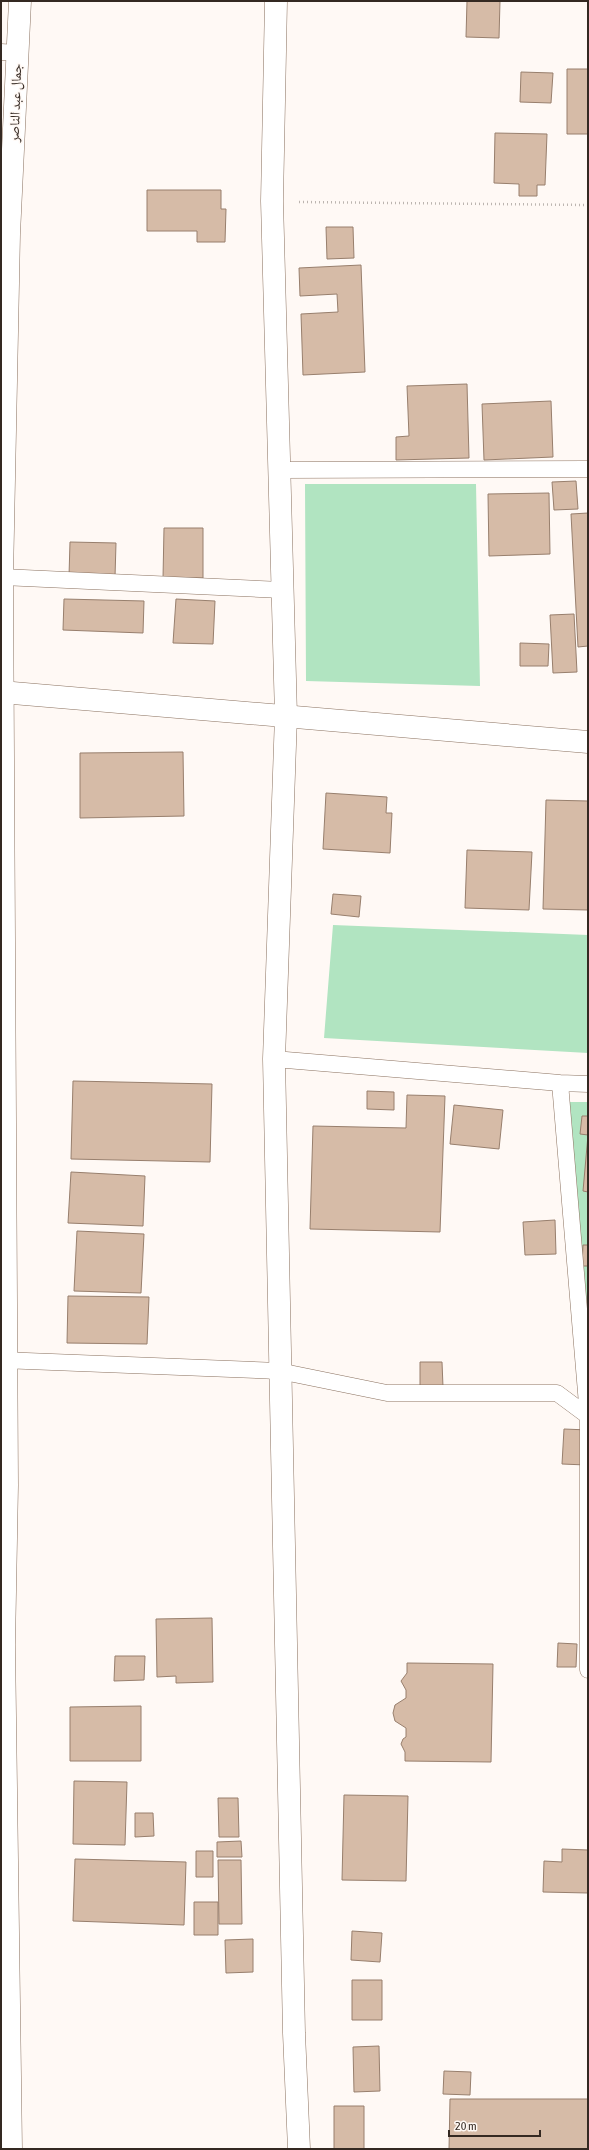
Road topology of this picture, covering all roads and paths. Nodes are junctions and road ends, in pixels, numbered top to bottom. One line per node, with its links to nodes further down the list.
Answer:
1 (20, 1): 3 (street, جمال عبد الناصر)
2 (276, 1): 4 (street)
3 (9, 52): 6 (street, جمال عبد الناصر)
4 (272, 201): 5 (path); 8 (street)
5 (588, 205)
6 (5, 233): 9 (street, جمال عبد الناصر)
7 (588, 469): 8 (lane)
8 (280, 470): 11 (street)
9 (2, 525): 10 (street, جمال عبد الناصر)
10 (2, 577): 11 (lane); 12 (street, جمال عبد الناصر)
11 (282, 590): 13 (street)
12 (2, 692): 13 (street); 18 (street, جمال عبد الناصر)
13 (286, 716): 14 (street); 15 (street)
14 (588, 742)
15 (274, 1059): 16 (lane); 19 (street)
16 (560, 1084): 17 (lane); 20 (lane)
17 (588, 1084)
18 (3, 1360): 19 (lane); 21 (street, جمال عبد الناصر)
19 (279, 1371): 20 (lane); 25 (street)
20 (588, 1416): 23 (lane)
21 (4, 1485): 22 (street, جمال عبد الناصر)
22 (3, 1646): 24 (street, جمال عبد الناصر)
23 (588, 1670)
24 (11, 2149)
25 (299, 2149)

